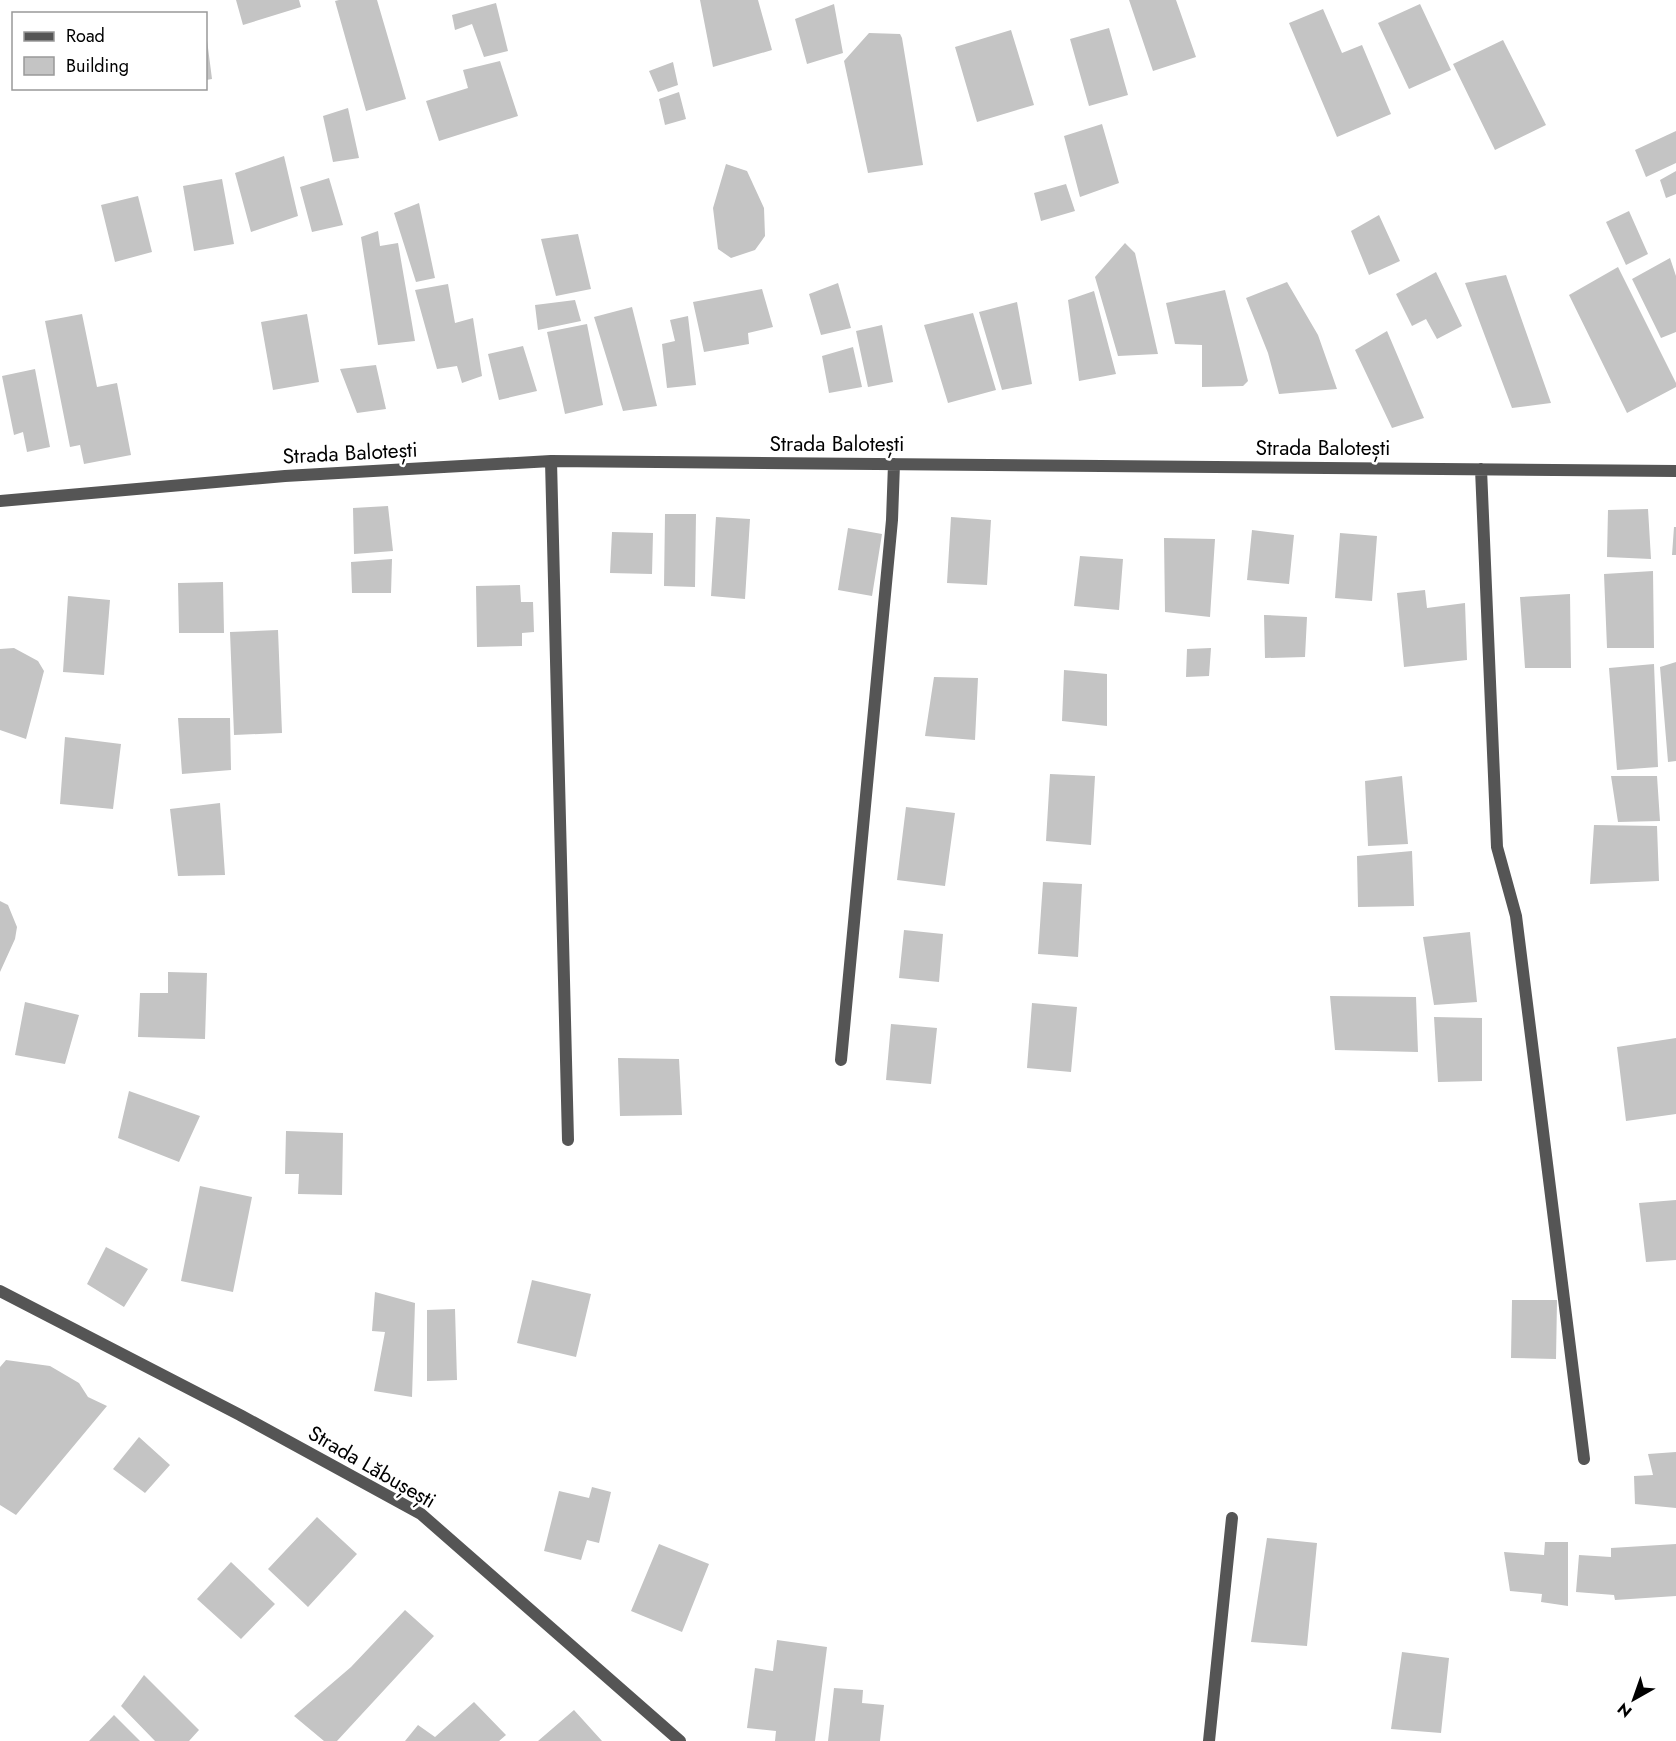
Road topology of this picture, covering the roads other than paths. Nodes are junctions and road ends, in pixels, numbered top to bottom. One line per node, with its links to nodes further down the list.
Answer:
1 (551, 461): 2 (street, Strada Balotești); 5 (street, Strada Balotești); 7 (street)
2 (894, 464): 3 (street, Strada Balotești); 6 (street)
3 (1481, 469): 4 (street, Strada Balotești); 9 (street)
4 (1676, 471)
5 (0, 501)
6 (841, 1060)
7 (567, 1140)
8 (0, 1292): 11 (street, Strada Lăbușești)
9 (1584, 1460)
10 (1232, 1518): 12 (street)
11 (680, 1741)
12 (1209, 1741)

